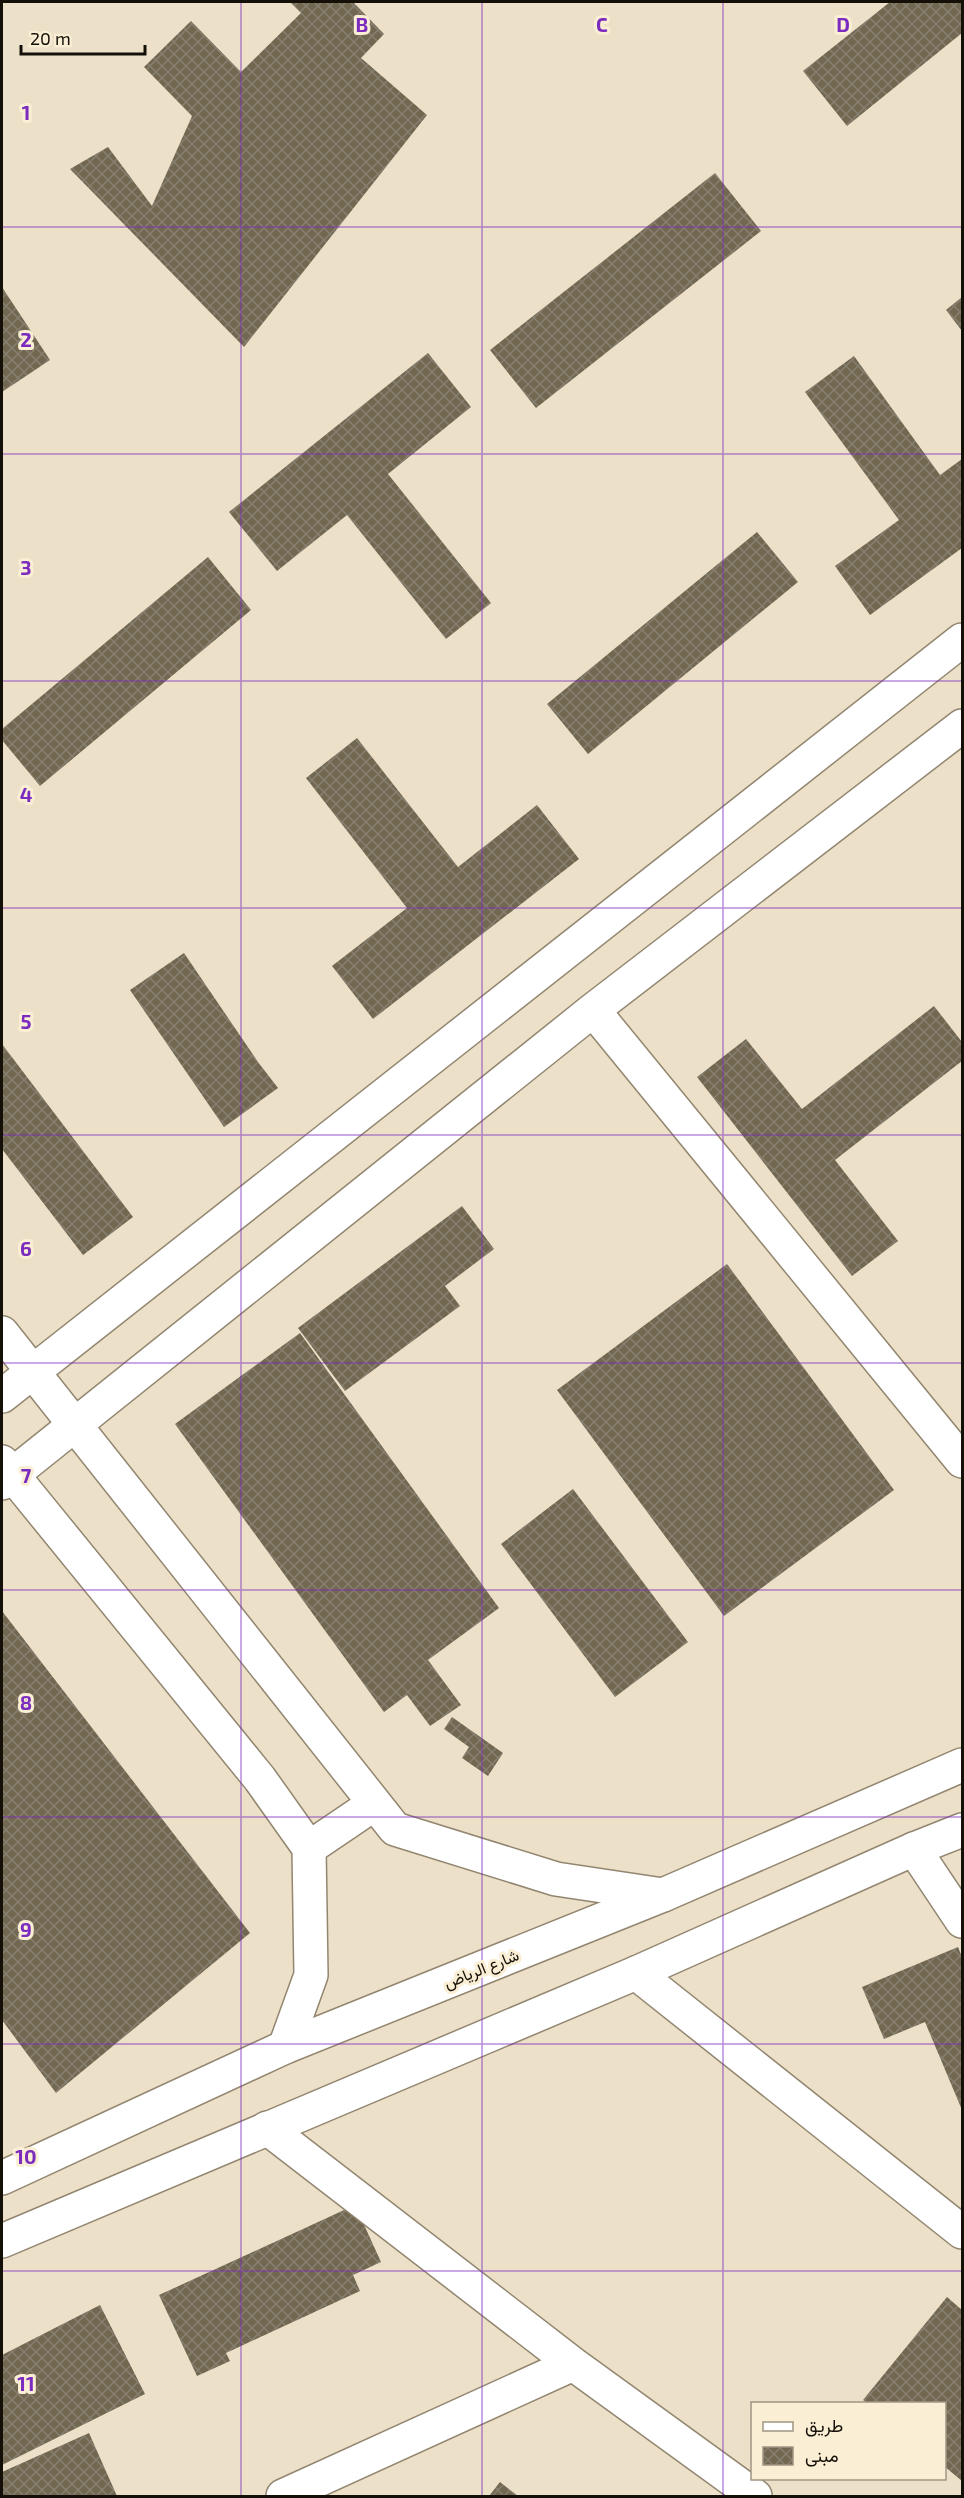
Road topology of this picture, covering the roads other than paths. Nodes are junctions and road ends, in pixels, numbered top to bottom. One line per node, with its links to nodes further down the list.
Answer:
1 (963, 640): 5 (street)
2 (963, 726): 3 (street)
3 (593, 1010): 7 (street); 8 (street)
4 (2, 1333): 5 (street)
5 (33, 1373): 6 (street); 7 (street)
6 (2, 1396)
7 (75, 1424): 9 (street); 11 (street)
8 (963, 1461)
9 (5, 1474): 13 (street)
10 (963, 1765): 15 (street, شارع الرياض)
11 (375, 1804): 13 (street); 15 (street)
12 (963, 1830): 14 (street)
13 (309, 1848): 18 (street)
14 (914, 1849): 16 (street); 17 (street)
15 (663, 1895): 18 (street, شارع الرياض)
16 (963, 1921)
17 (636, 1973): 19 (street); 21 (street)
18 (285, 2047): 20 (street, شارع الرياض)
19 (267, 2128): 22 (street); 23 (street)
20 (2, 2178)
21 (963, 2232)
22 (2, 2241)
23 (573, 2364): 24 (street); 25 (street)
24 (283, 2496)
25 (755, 2496)

